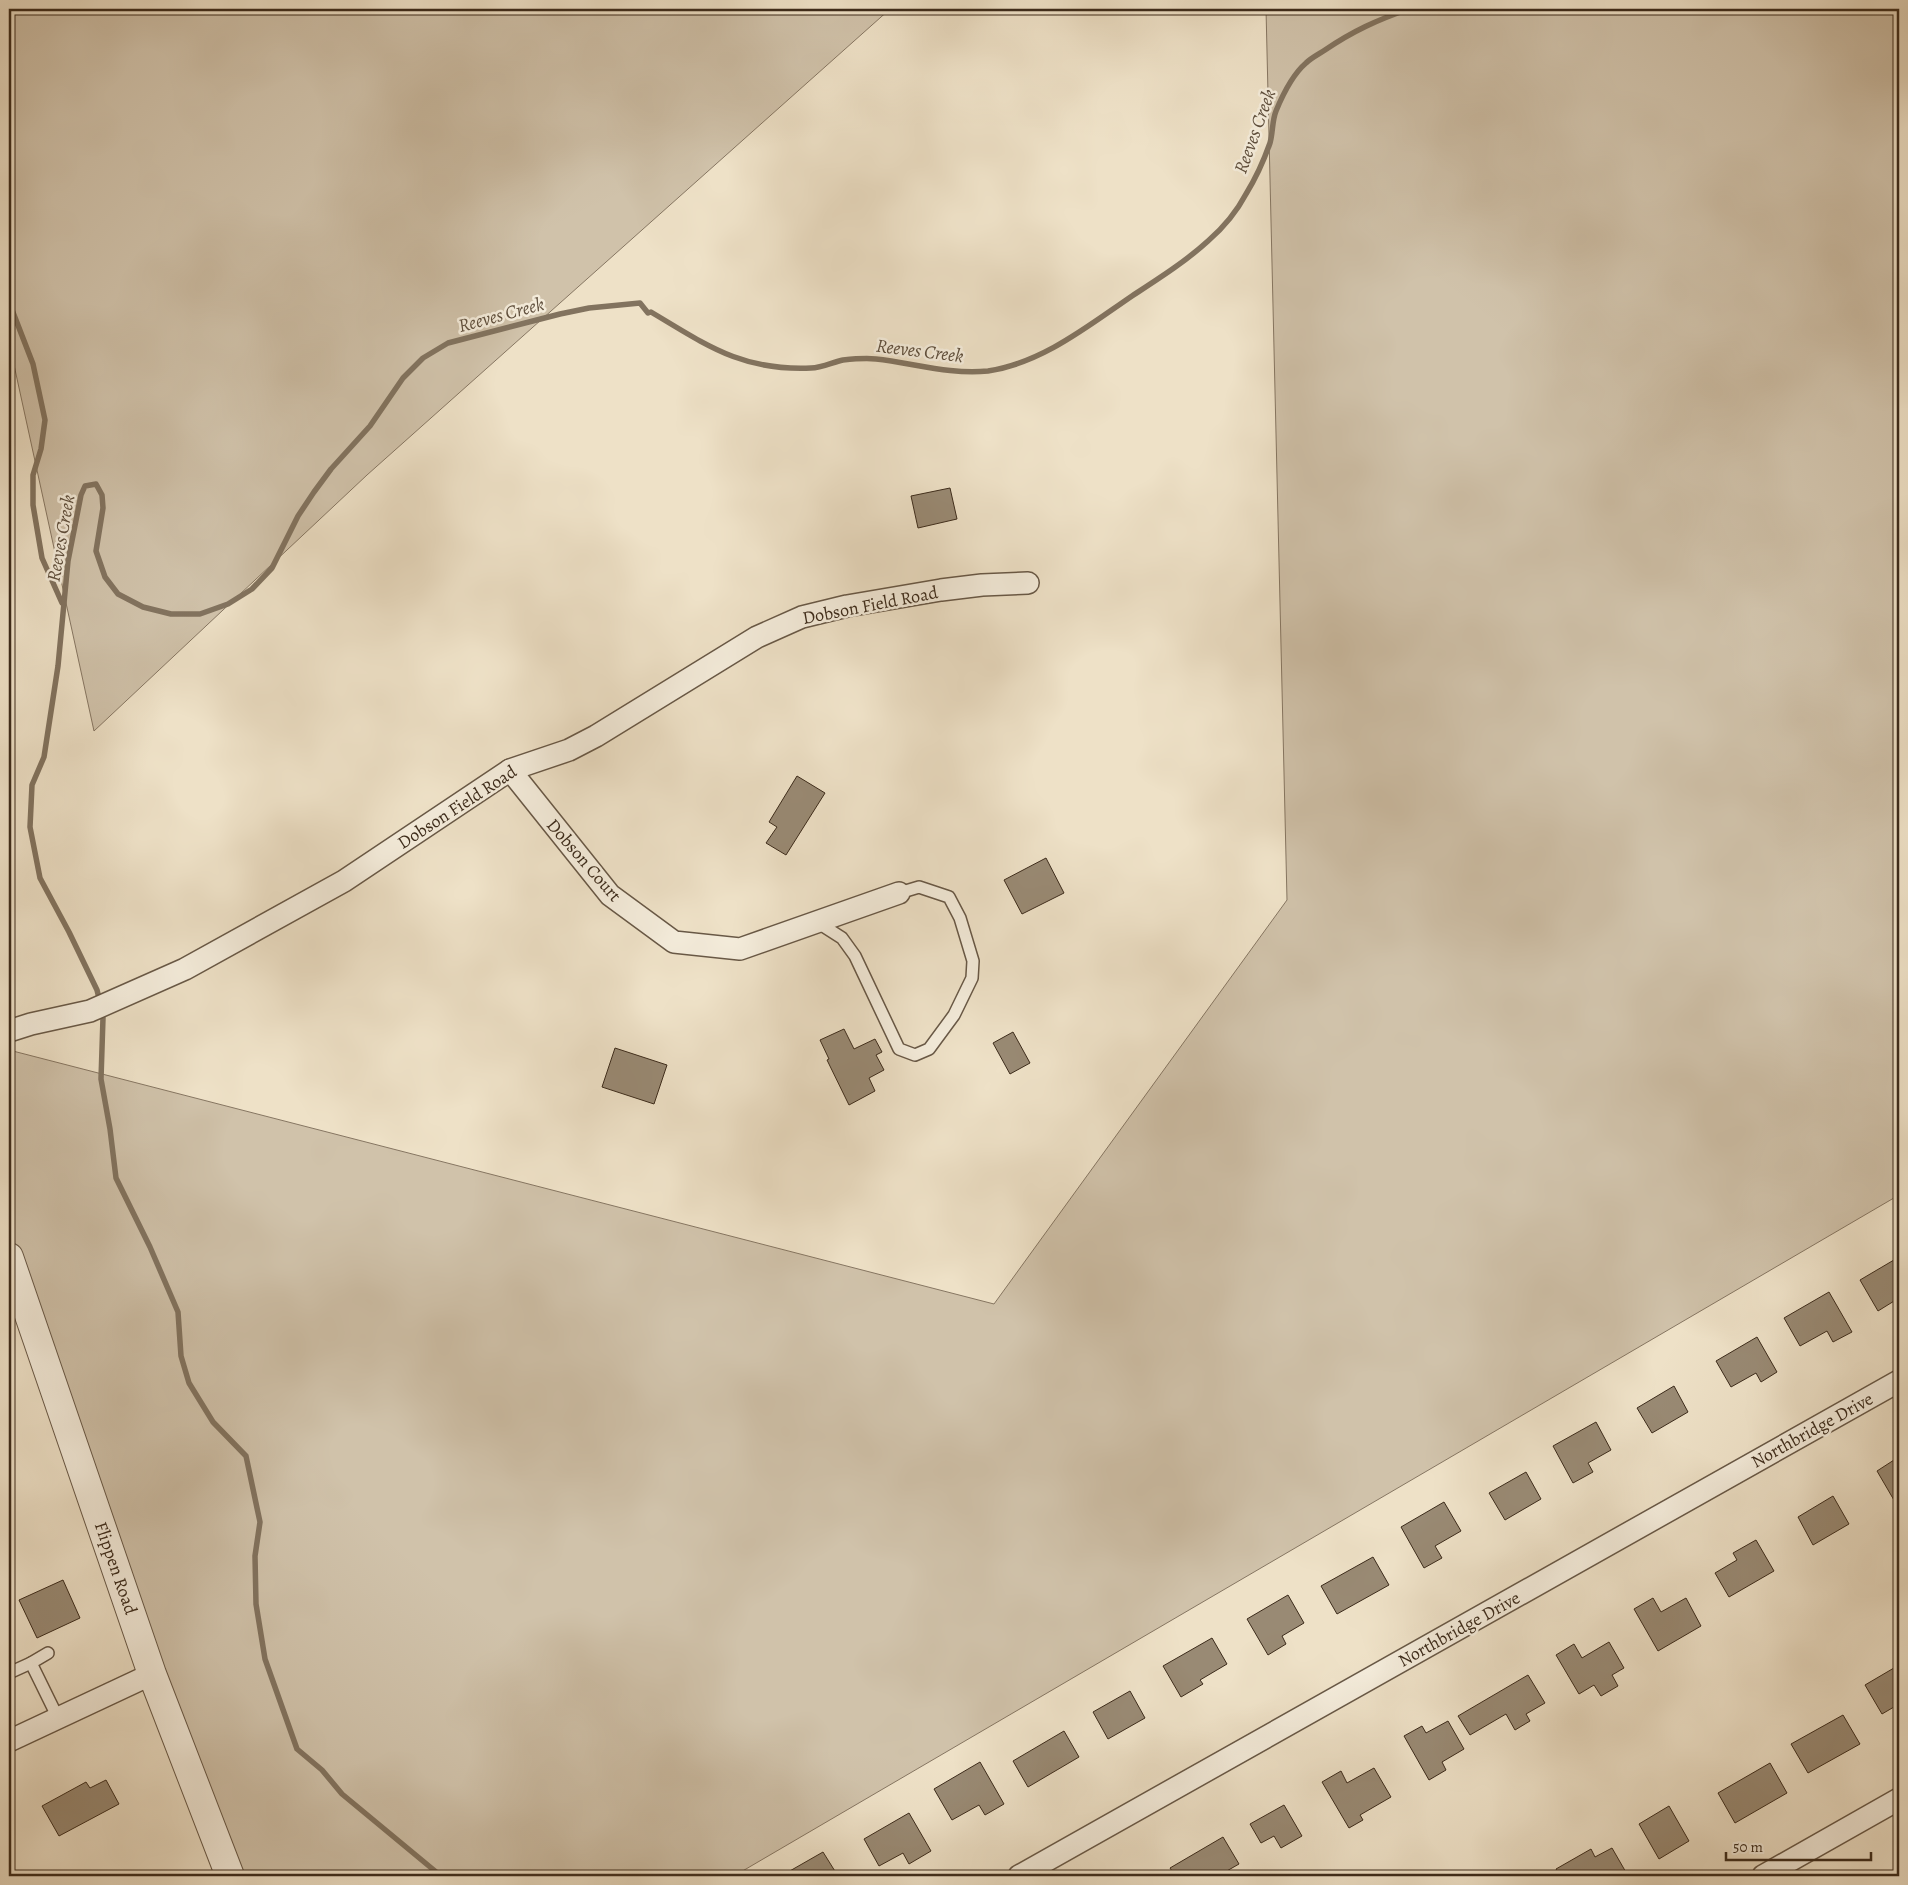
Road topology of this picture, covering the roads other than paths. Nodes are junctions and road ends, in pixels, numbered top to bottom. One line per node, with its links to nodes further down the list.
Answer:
1 (1028, 583): 2 (street, Dobson Field Road)
2 (510, 770): 4 (street, Dobson Court); 5 (street, Dobson Field Road)
3 (899, 893): 4 (street, Dobson Court); 4 (lane)
4 (817, 922)
5 (9, 1031)
6 (9, 1257): 11 (street, Flippen Road)
7 (1899, 1381): 16 (street, Northbridge Drive)
8 (48, 1653): 9 (lane)
9 (31, 1663): 10 (lane); 12 (lane)
10 (9, 1673)
11 (152, 1674): 12 (street); 15 (street, Flippen Road)
12 (58, 1718): 13 (street)
13 (9, 1741)
14 (1899, 1799): 17 (street)
15 (230, 1876)
16 (1019, 1876)
17 (1762, 1876)

